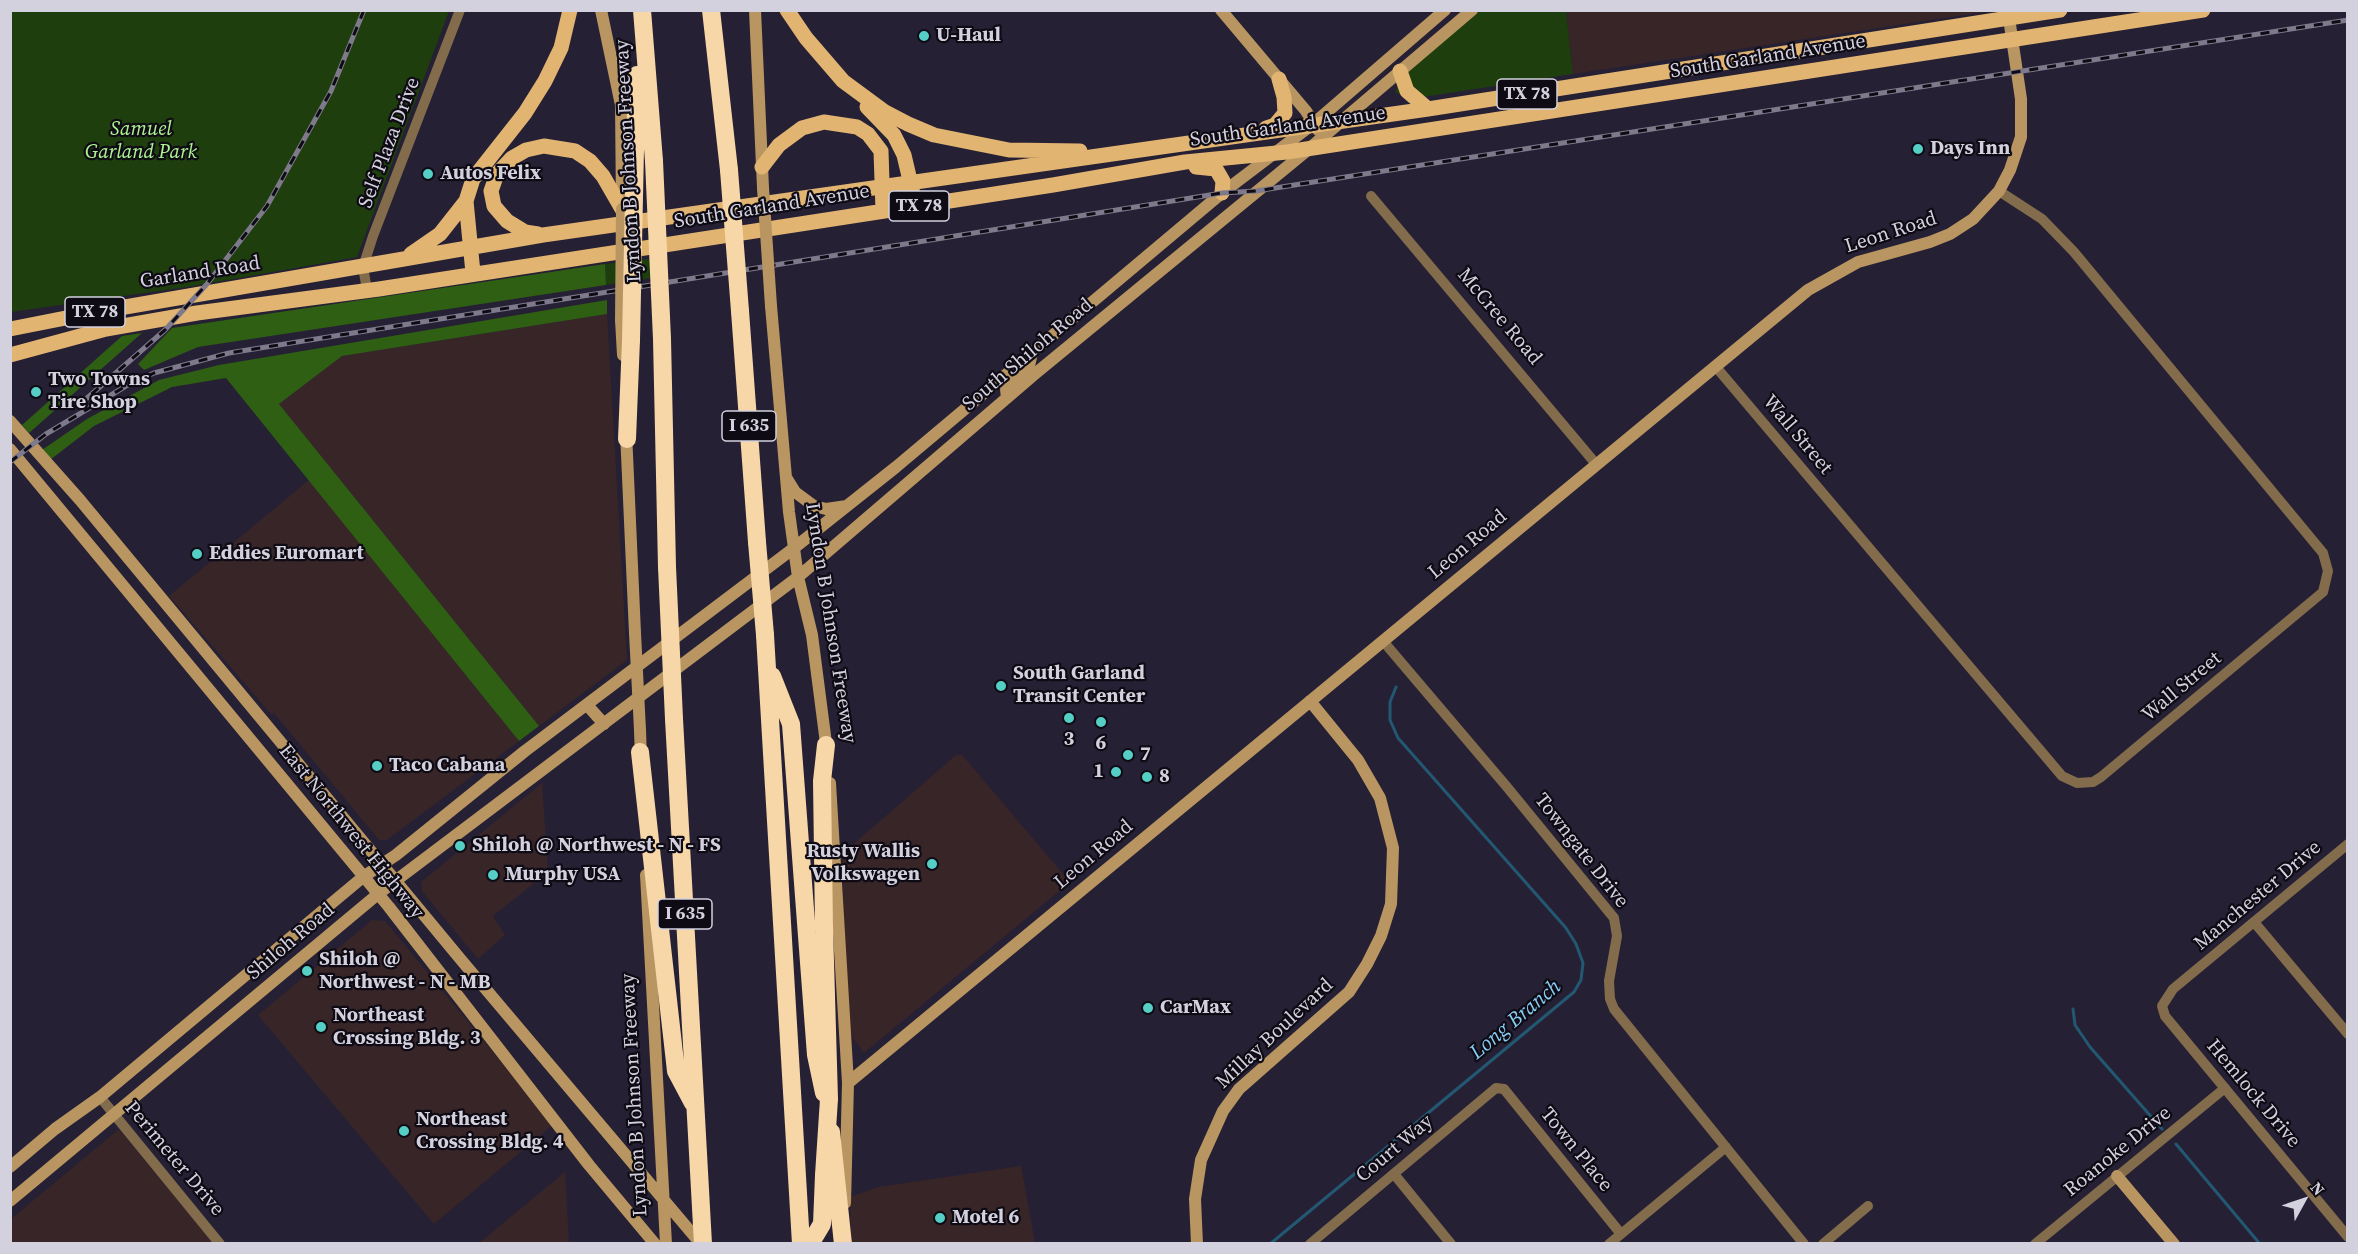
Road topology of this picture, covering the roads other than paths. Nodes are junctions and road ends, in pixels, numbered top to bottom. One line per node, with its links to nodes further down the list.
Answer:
1 (460, 10): 40 (street, Self Plaza Drive)
2 (570, 10): 33 (main road)
3 (600, 10): 35 (main road, Lyndon B Johnson Freeway)
4 (641, 10): 51 (highway, bridge); 83 (highway, Lyndon B Johnson Freeway / I 635, bridge)
5 (711, 10): 63 (highway, I 635, bridge)
6 (755, 10): 27 (main road, Lyndon B Johnson Freeway)
7 (787, 10): 17 (main road)
8 (1221, 10): 16 (main road)
9 (1445, 10): 20 (main road, South Shiloh Road)
10 (1472, 10): 15 (main road)
11 (2060, 10): 13 (main road, South Garland Avenue / TX 78)
12 (2203, 10): 14 (main road, South Garland Avenue / TX 78)
13 (2009, 18): 14 (main road, Leon Road); 18 (main road, South Garland Avenue / TX 78)
14 (2014, 41): 22 (main road, South Garland Avenue / TX 78); 30 (main road, Leon Road)
15 (1400, 70): 18 (main road); 19 (main road)
16 (1279, 79): 20 (main road); 21 (main road)
17 (843, 81): 24 (main road); 29 (main road)
18 (1428, 109): 19 (main road, South Garland Avenue / TX 78)
19 (1340, 121): 20 (main road, South Garland Avenue / TX 78); 22 (main road)
20 (1313, 124): 21 (main road, South Garland Avenue / TX 78); 22 (main road); 25 (main road, South Shiloh Road)
21 (1258, 132): 24 (main road, South Garland Avenue / TX 78)
22 (1327, 140): 23 (main road, South Garland Avenue / TX 78)
23 (1310, 148): 25 (main road, South Garland Avenue / TX 78); 49 (main road, South Shiloh Road)
24 (1137, 149): 29 (main road, South Garland Avenue / TX 78)
25 (1273, 154): 26 (main road, South Garland Avenue / TX 78); 31 (main road, South Shiloh Road)
26 (1185, 162): 31 (main road); 34 (main road, South Garland Avenue / TX 78)
27 (762, 167): 28 (main road); 55 (main road, Lyndon B Johnson Freeway, bridge)
28 (882, 180): 29 (main road, South Garland Avenue / TX 78); 36 (main road); 37 (main road, South Garland Avenue / TX 78)
29 (912, 182): 34 (main road)
30 (1999, 191): 48 (main road, Leon Road); 48 (street, Wall Street)
31 (1222, 193): 46 (main road, South Shiloh Road)
32 (1371, 196): 53 (street, McCree Road)
33 (466, 201): 38 (main road); 39 (main road)
34 (916, 206): 36 (main road, South Garland Avenue / TX 78)
35 (621, 209): 37 (main road); 51 (main road, Lyndon B Johnson Freeway, bridge)
36 (883, 211): 41 (main road, South Garland Avenue / TX 78)
37 (543, 235): 38 (main road, South Garland Avenue / TX 78)
38 (469, 247): 39 (main road, South Garland Avenue / TX 78); 41 (main road)
39 (397, 260): 40 (main road, Garland Road / TX 78)
40 (363, 267): 42 (street); 43 (main road, Garland Road / TX 78)
41 (473, 273): 42 (main road, South Garland Avenue / TX 78)
42 (373, 290): 47 (main road, Garland Road / TX 78)
43 (96, 312): 44 (main road); 45 (main road, Garland Road / TX 78)
44 (10, 320)
45 (10, 329)
46 (1032, 353): 49 (main road); 54 (main road, South Shiloh Road)
47 (10, 355)
48 (1716, 367): 53 (main road, Leon Road)
49 (1007, 398): 56 (main road, South Shiloh Road)
50 (10, 421): 59 (main road, East Northwest Highway)
51 (627, 439): 70 (main road, Lyndon B Johnson Freeway, bridge)
52 (10, 448): 61 (main road, East Northwest Highway)
53 (1596, 464): 62 (main road, Leon Road)
54 (896, 466): 56 (main road); 57 (main road, South Shiloh Road)
55 (786, 477): 57 (main road); 58 (main road, Lyndon B Johnson Freeway)
56 (908, 481): 60 (main road, South Shiloh Road)
57 (848, 505): 58 (main road, South Shiloh Road)
58 (794, 548): 60 (main road, Lyndon B Johnson Freeway); 66 (main road, South Shiloh Road)
59 (135, 566): 61 (main road); 64 (main road, East Northwest Highway)
60 (798, 577): 68 (main road, South Shiloh Road); 69 (main road, Lyndon B Johnson Freeway)
61 (118, 580): 67 (main road, East Northwest Highway)
62 (1383, 641): 65 (main road, Leon Road); 85 (street, Towngate Drive)
63 (766, 661): 100 (highway, I 635); 102 (highway)
64 (243, 696): 67 (main road); 72 (main road, East Northwest Highway)
65 (1310, 701): 79 (main road, Leon Road); 103 (main road, Millay Boulevard)
66 (588, 706): 68 (main road); 72 (main road, Shiloh Road)
67 (226, 710): 73 (main road, East Northwest Highway)
68 (604, 724): 74 (main road, Shiloh Road)
69 (826, 745): 79 (main road, Lyndon B Johnson Freeway); 101 (highway, bridge)
70 (640, 752): 83 (highway); 90 (main road, Lyndon B Johnson Freeway)
71 (2348, 844): 76 (street, Manchester Drive)
72 (382, 864): 73 (main road, Shiloh Road); 74 (main road, East Northwest Highway)
73 (363, 877): 75 (main road, East Northwest Highway); 82 (main road, Shiloh Road)
74 (396, 881): 75 (main road, Shiloh Road); 90 (main road, East Northwest Highway)
75 (378, 894): 84 (main road, Shiloh Road); 92 (main road, East Northwest Highway)
76 (2254, 922): 77 (street, Manchester Drive); 78 (street)
77 (2191, 975): 80 (street, Hemlock Drive)
78 (2348, 1034)
79 (848, 1083): 102 (main road, Lyndon B Johnson Freeway)
80 (2225, 1088): 88 (street, Roanoke Drive); 94 (street, Hemlock Drive)
81 (1504, 1089): 87 (street, Court Way); 93 (street, Town Place)
82 (100, 1097): 84 (street, Perimeter Drive); 86 (main road, Shiloh Road)
83 (696, 1110): 99 (highway, Lyndon B Johnson Freeway / I 635)
84 (114, 1115): 89 (main road, Shiloh Road); 95 (street, Perimeter Drive)
85 (1726, 1147): 93 (street); 107 (street, Towngate Drive)
86 (10, 1167)
87 (1394, 1174): 104 (street, Court Way); 105 (street)
88 (2117, 1176): 109 (street, Roanoke Drive); 110 (main road)
89 (10, 1201)
90 (664, 1202): 98 (main road, Lyndon B Johnson Freeway); 99 (main road, East Northwest Highway)
91 (1868, 1206): 108 (street)
92 (637, 1223): 96 (main road); 97 (main road, East Northwest Highway)
93 (1620, 1234): 106 (street)
94 (2348, 1237)
95 (220, 1244)
96 (648, 1244)
97 (655, 1244)
98 (666, 1244)
99 (702, 1244)
100 (801, 1244)
101 (810, 1244)
102 (843, 1244)
103 (1197, 1244)
104 (1310, 1244)
105 (1451, 1244)
106 (1609, 1244)
107 (1804, 1244)
108 (1823, 1244)
109 (2035, 1244)
110 (2174, 1244)

